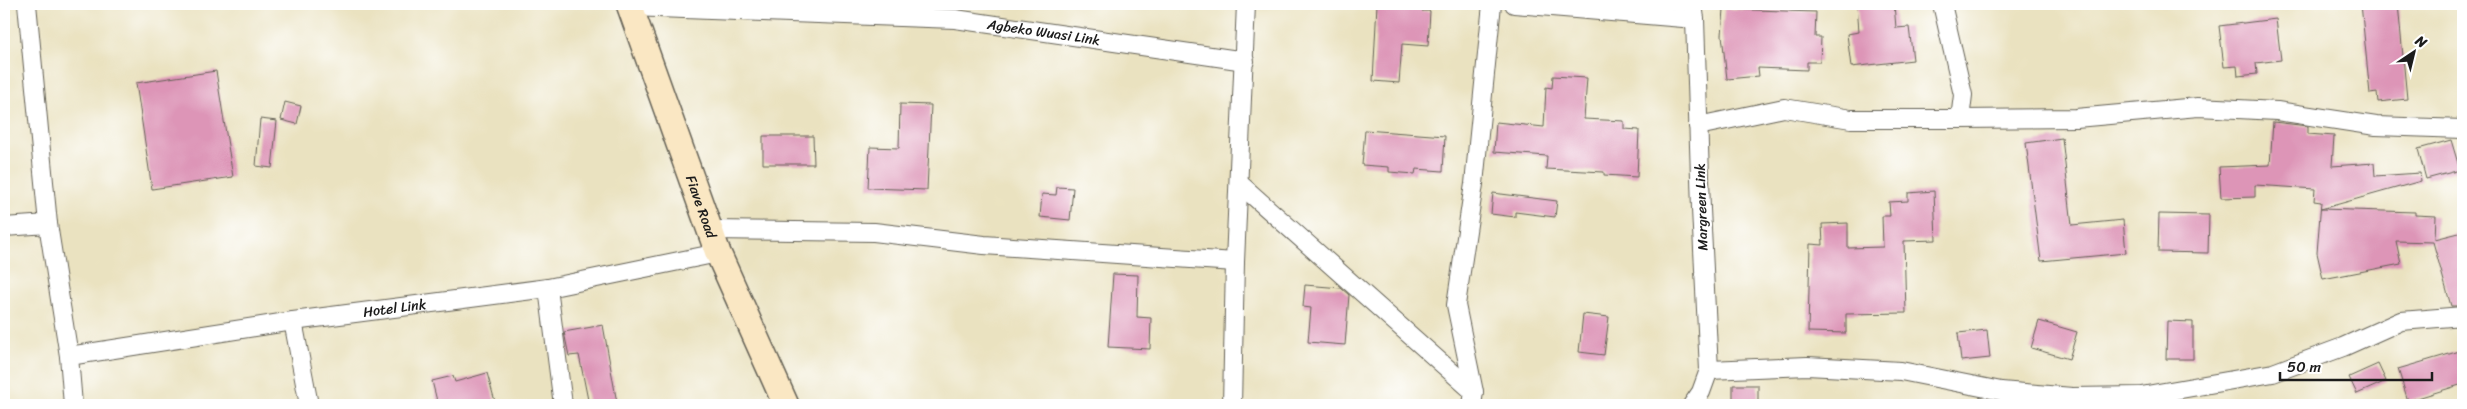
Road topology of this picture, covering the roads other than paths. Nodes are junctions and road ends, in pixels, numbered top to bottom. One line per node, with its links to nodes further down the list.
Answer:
1 (27, 4): 13 (street)
2 (1246, 4): 8 (street)
3 (1492, 4): 22 (street)
4 (1514, 4): 7 (street)
5 (1942, 4): 9 (street)
6 (630, 5): 8 (street, Agbeko Wuasi Link); 15 (street, Fiave Road)
7 (1694, 12): 10 (street, Margreen Link)
8 (1245, 61): 12 (street)
9 (1960, 119): 10 (street); 11 (street)
10 (1698, 126): 21 (street, Margreen Link)
11 (2463, 129)
12 (1240, 184): 16 (street); 22 (street)
13 (48, 224): 14 (street); 20 (street)
14 (4, 227)
15 (715, 242): 16 (street, Hotel Link); 17 (street, Hotel Link); 27 (street, Fiave Road)
16 (1235, 262): 28 (street)
17 (548, 288): 19 (street, Hotel Link); 26 (street)
18 (2463, 316): 23 (street)
19 (293, 321): 20 (street, Hotel Link); 25 (street)
20 (69, 356): 24 (street)
21 (1710, 370): 23 (street); 29 (street, Margreen Link)
22 (1473, 398)
23 (2141, 401)
24 (73, 405)
25 (309, 405)
26 (563, 405)
27 (786, 405)
28 (1232, 405)
29 (1692, 405)

